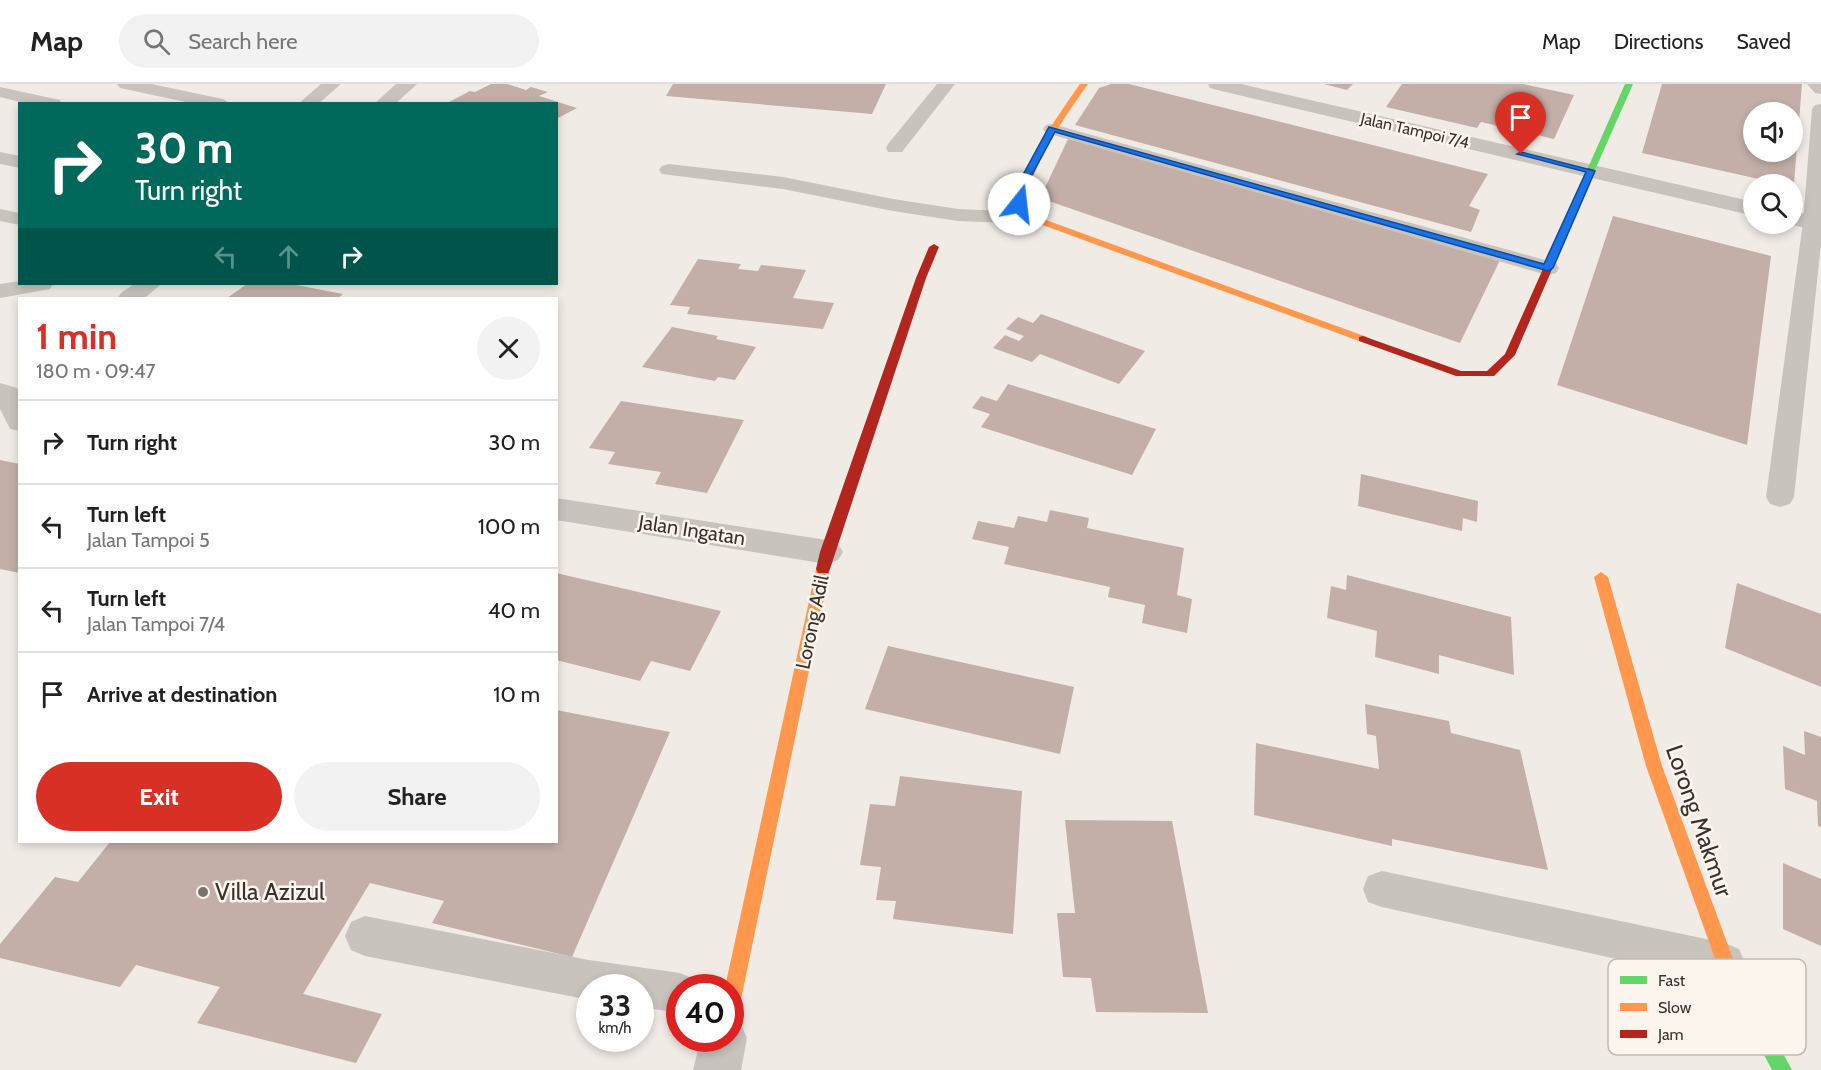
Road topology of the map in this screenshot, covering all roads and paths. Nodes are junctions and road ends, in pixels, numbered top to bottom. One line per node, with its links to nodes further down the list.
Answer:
1 (126, 84): 12 (lane)
2 (408, 84): 14 (street)
3 (946, 84): 17 (lane)
4 (1084, 84): 16 (street)
5 (1217, 84): 21 (street, Jalan Tampoi 7/4)
6 (1629, 84): 21 (street)
7 (1816, 84): 9 (lane)
8 (327, 85): 13 (lane)
9 (1821, 89)
10 (0, 92): 11 (lane)
11 (45, 102)
12 (213, 102)
13 (308, 102)
14 (385, 102)
15 (1821, 109): 26 (lane)
16 (1052, 129): 24 (street); 28 (lane)
17 (895, 148)
18 (0, 158): 19 (lane)
19 (18, 162)
20 (669, 170): 24 (lane)
21 (1591, 171): 22 (street, Jalan Tampoi 7/4); 28 (street)
22 (1743, 206)
23 (0, 215): 25 (lane)
24 (1032, 218): 28 (street)
25 (18, 219)
26 (1809, 222): 35 (lane)
27 (934, 247): 37 (street, Lorong Adil)
28 (1548, 268)
29 (36, 285): 31 (lane)
30 (148, 285): 32 (street)
31 (0, 291)
32 (131, 297)
33 (7, 392): 34 (street)
34 (18, 417)
35 (1780, 497)
36 (558, 509): 37 (street, Jalan Ingatan)
37 (827, 552): 43 (street, Lorong Adil)
38 (1601, 577): 42 (street, Lorong Makmur)
39 (1382, 889): 41 (lane)
40 (365, 936): 44 (lane)
41 (1706, 959)
42 (1724, 959)
43 (737, 974)
44 (576, 977)
45 (721, 1052): 47 (street, Lorong Adil)
46 (1774, 1055): 48 (street, Lorong Makmur)
47 (717, 1070)
48 (1782, 1070)

